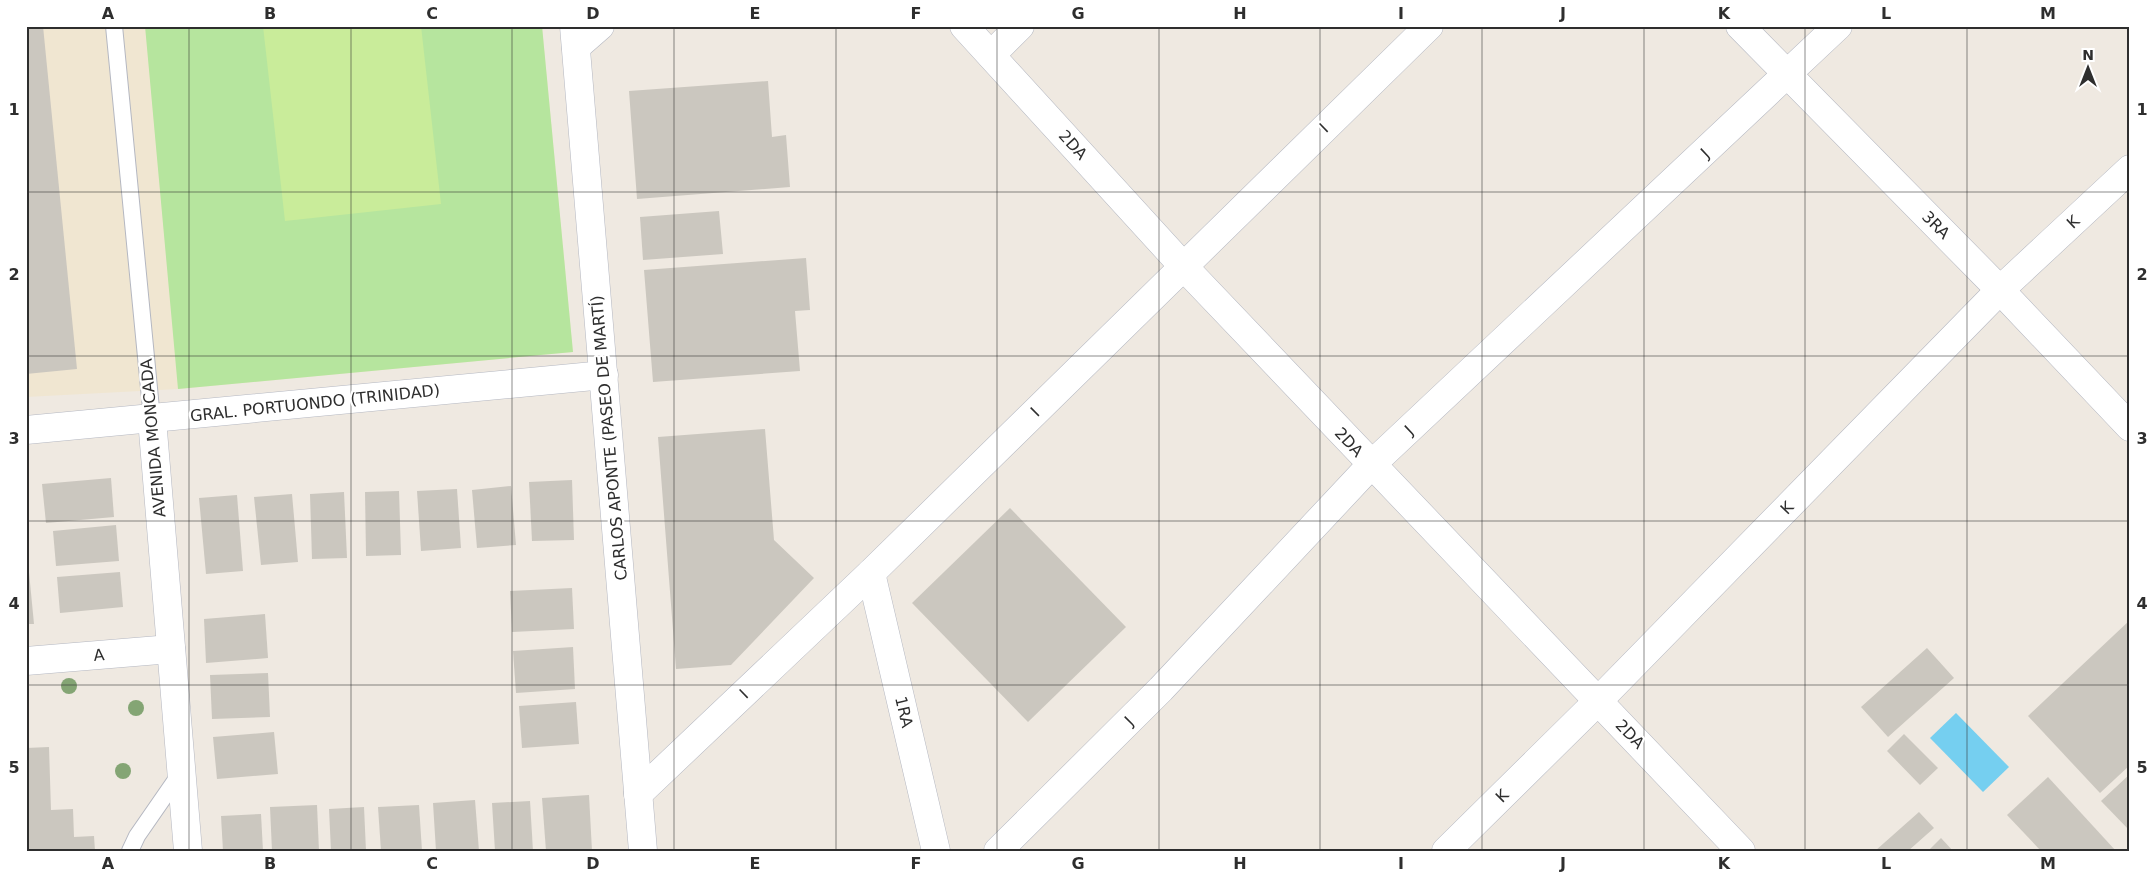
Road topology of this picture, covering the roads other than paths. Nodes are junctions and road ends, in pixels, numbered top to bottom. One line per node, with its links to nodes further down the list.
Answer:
1 (114, 26): 15 (lane, AVENIDA MONCADA)
2 (600, 26): 8 (street)
3 (964, 26): 9 (street, 2DA)
4 (1020, 26): 9 (street)
5 (1429, 26): 12 (street, I)
6 (1740, 26): 10 (street, 3RA)
7 (1838, 26): 10 (street, J)
8 (575, 37): 14 (street, CARLOS APONTE (PASEO DE MARTÍ))
9 (991, 55): 12 (street, 2DA)
10 (1787, 75): 13 (street, 3RA); 18 (street, J)
11 (2130, 168): 13 (street, K)
12 (1183, 266): 18 (street, 2DA); 19 (street, I)
13 (2000, 290): 16 (street, 3RA); 22 (street, K)
14 (604, 375): 15 (street, GRAL. PORTUONDO (TRINIDAD)); 24 (street, CARLOS APONTE (PASEO DE MARTÍ))
15 (152, 419): 17 (street, GRAL. PORTUONDO (TRINIDAD)); 20 (street, AVENIDA MONCADA)
16 (2130, 427)
17 (26, 430)
18 (1371, 465): 22 (street, 2DA); 29 (street, J)
19 (871, 573): 24 (street, I); 28 (street, 1RA)
20 (171, 648): 21 (street, A); 23 (street, AVENIDA MONCADA)
21 (26, 662)
22 (1598, 701): 30 (street, K); 31 (street, 2DA)
23 (182, 771): 25 (lane); 26 (street, AVENIDA MONCADA)
24 (638, 794): 27 (street, CARLOS APONTE (PASEO DE MARTÍ))
25 (130, 851)
26 (188, 851)
27 (643, 851)
28 (936, 851)
29 (998, 851)
30 (1446, 851)
31 (1741, 851)

